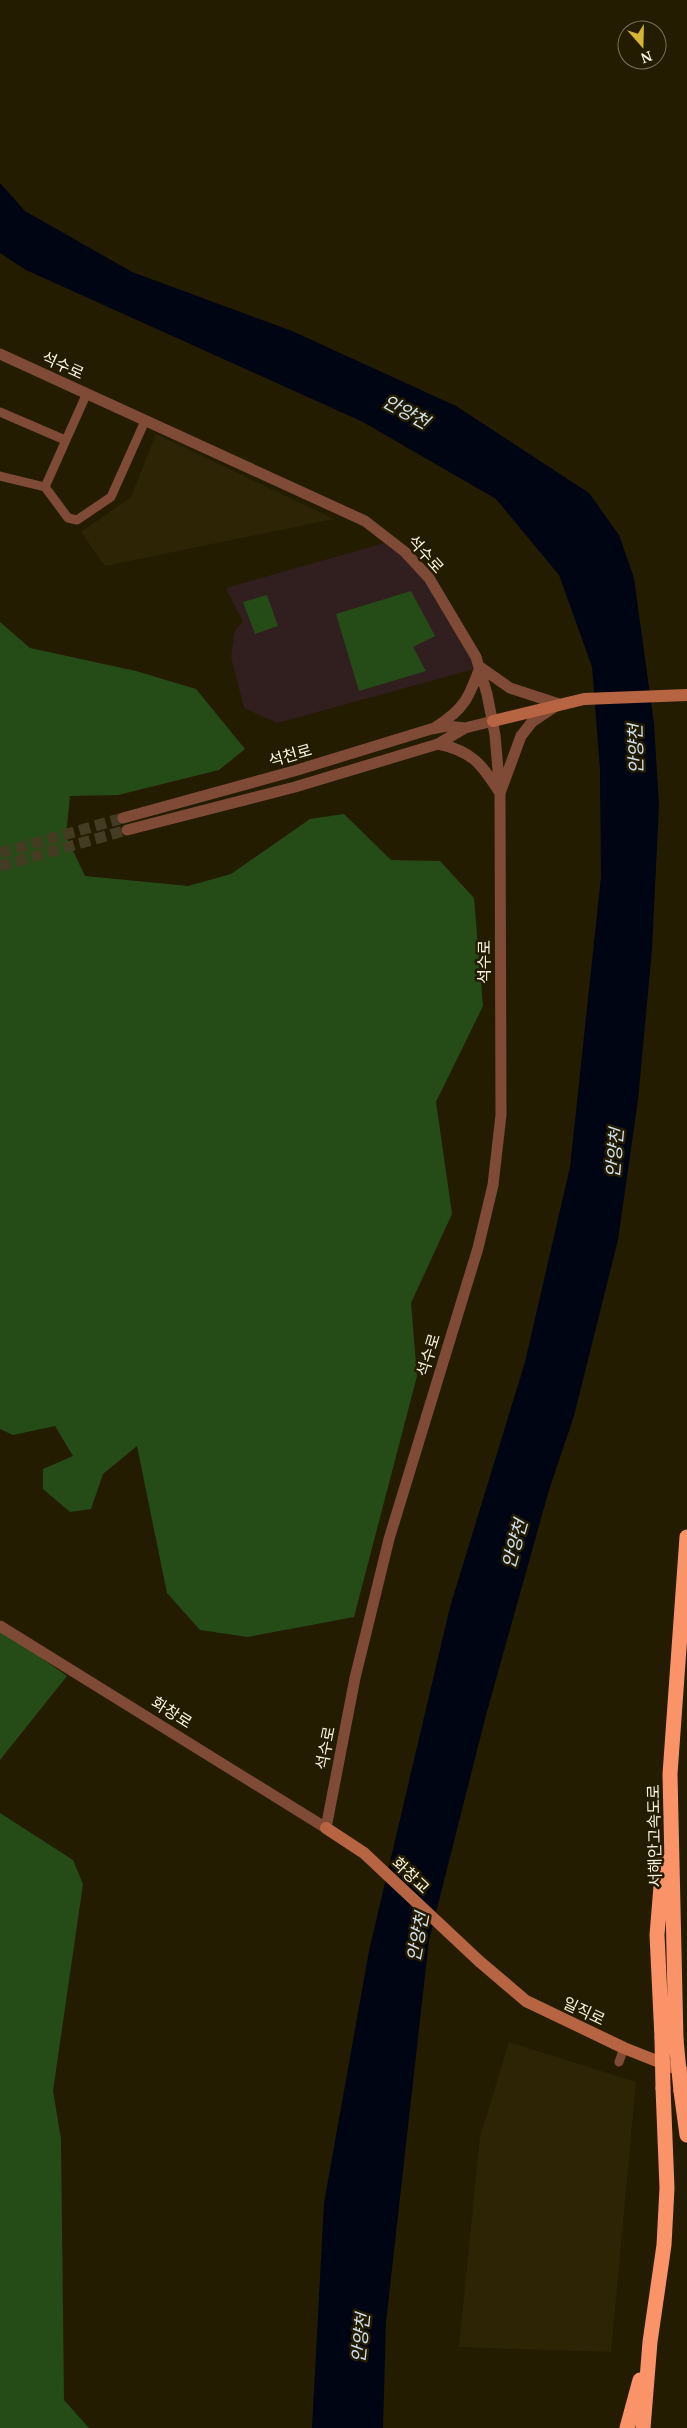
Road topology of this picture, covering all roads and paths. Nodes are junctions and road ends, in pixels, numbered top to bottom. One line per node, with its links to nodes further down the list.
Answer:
1 (0, 354): 2 (street, 석수로)
2 (87, 393): 4 (street, 석수로); 5 (street)
3 (0, 412): 5 (street)
4 (145, 420): 7 (street); 8 (street, 석수로)
5 (65, 440): 7 (street)
6 (0, 476): 7 (street)
7 (45, 487)
8 (480, 667): 10 (street); 11 (street, 석수로); 13 (street)
9 (687, 694): 10 (main road, 석천로)
10 (559, 704): 11 (main road, 석천로); 15 (street)
11 (493, 721): 12 (street, 석천로); 15 (street, 석수로)
12 (465, 728): 13 (street, 석천로); 14 (street, 석천로)
13 (432, 729): 16 (street, 석천로)
14 (438, 744): 15 (street); 17 (street, 석천로)
15 (500, 792): 20 (street, 석수로)
16 (123, 818)
17 (127, 830)
18 (687, 1537): 22 (highway, 서해안고속도로)
19 (0, 1626): 20 (street, 화창로)
20 (326, 1828): 21 (main road, 화창교)
21 (479, 1961): 23 (main road, 일직로)
22 (669, 2039): 26 (highway, 서해안고속도로, bridge); 27 (highway, bridge)
23 (624, 2048): 24 (street); 25 (main road, 일직로)
24 (619, 2062)
25 (687, 2073)
26 (687, 2134)
27 (650, 2342): 28 (highway); 29 (highway)
28 (628, 2428)
29 (643, 2428)

